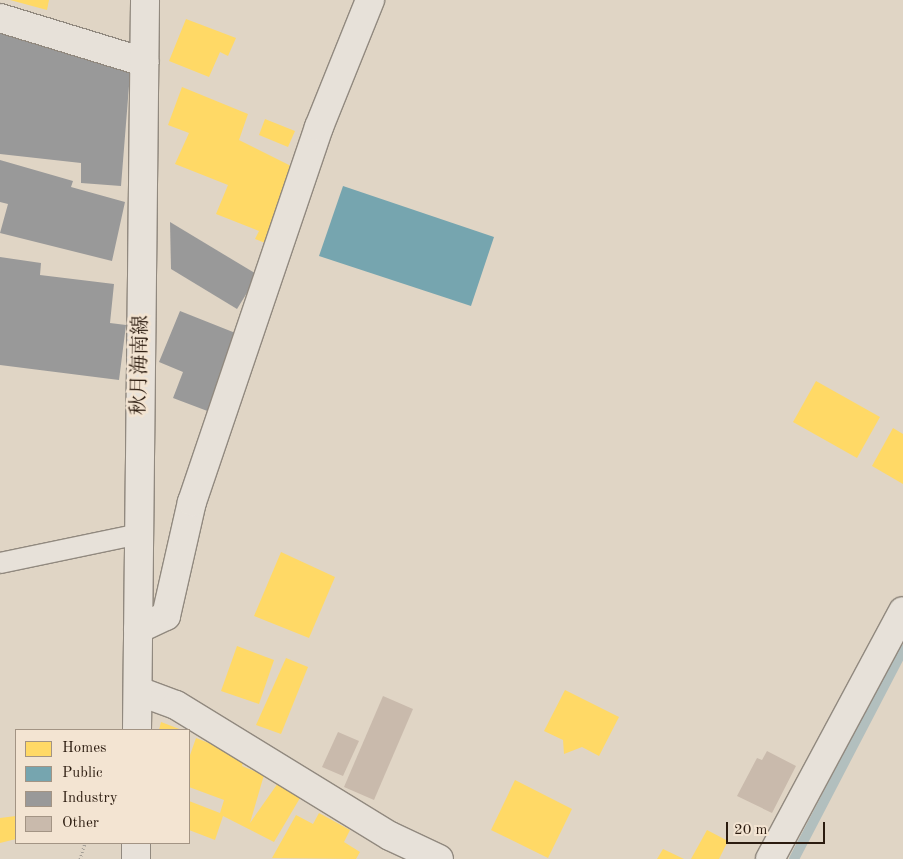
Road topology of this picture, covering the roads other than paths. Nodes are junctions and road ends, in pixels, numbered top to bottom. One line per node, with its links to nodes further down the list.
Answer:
1 (145, 0): 4 (street, 秋月海南線)
2 (370, 0): 8 (street)
3 (0, 18): 4 (street)
4 (144, 62): 5 (street, 秋月海南線)
5 (139, 534): 6 (lane); 8 (street, 秋月海南線)
6 (0, 563)
7 (903, 611): 14 (street)
8 (138, 629): 9 (street, 秋月海南線)
9 (138, 691): 10 (street, 秋月海南線); 13 (street)
10 (137, 729)
11 (136, 844): 12 (street)
12 (136, 859)
13 (439, 859)
14 (770, 859)

